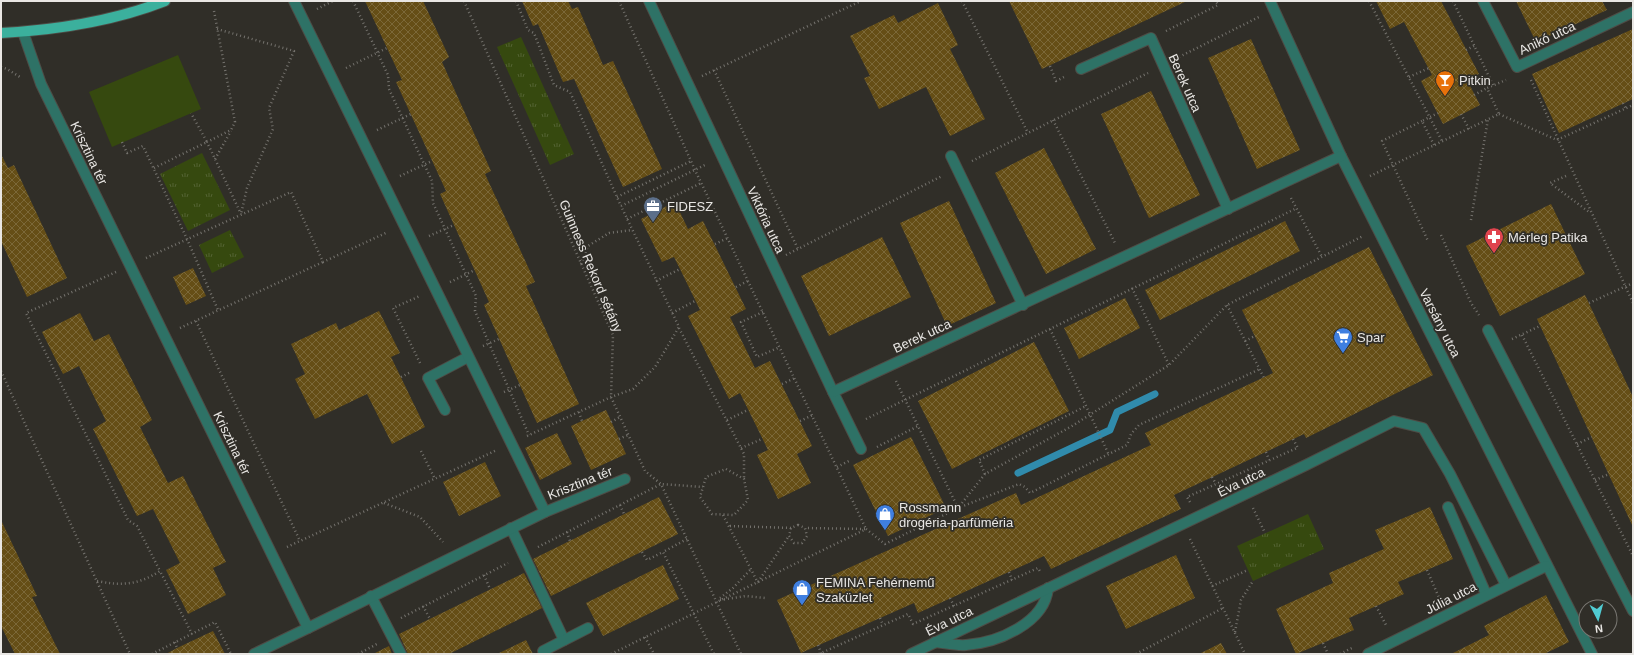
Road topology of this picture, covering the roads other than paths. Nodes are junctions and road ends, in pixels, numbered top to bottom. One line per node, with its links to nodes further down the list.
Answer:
1 (165, 1): 7 (main road)
2 (294, 1): 15 (street, Krisztina tér)
3 (649, 1): 16 (street, Viktória utca)
4 (1270, 1): 11 (street, Varsány utca)
5 (1483, 1): 6 (street, Anikó utca)
6 (1633, 12)
7 (24, 32): 8 (main road); 29 (street, Krisztina tér)
8 (1, 33)
9 (1081, 69): 12 (street, Berek utca)
10 (950, 156): 13 (street)
11 (1341, 156): 12 (street, Berek utca); 23 (street, Varsány utca)
12 (1228, 209): 13 (street, Berek utca)
13 (1023, 305): 16 (street, Berek utca)
14 (1488, 330): 28 (street)
15 (468, 357): 17 (street); 21 (street, Krisztina tér)
16 (833, 392): 18 (street, Viktória utca)
17 (445, 410)
18 (861, 449)
19 (625, 479): 21 (street, Krisztina tér)
20 (1448, 507): 26 (street)
21 (544, 512): 22 (street, Krisztina tér)
22 (511, 528): 27 (street, Krisztina tér); 31 (street)
23 (1546, 566): 25 (street, Júlia utca); 38 (street, Varsány utca)
24 (1046, 584): 25 (street, Éva utca); 32 (street, Éva utca); 32 (street)
25 (1506, 585): 26 (street, Júlia utca)
26 (1486, 594): 37 (street, Júlia utca)
27 (371, 596): 29 (street, Krisztina tér); 35 (street)
28 (1633, 611)
29 (308, 628): 34 (street)
30 (588, 628): 31 (street)
31 (564, 640): 33 (street)
32 (935, 642): 36 (street, Éva utca)
33 (543, 651)
34 (254, 654)
35 (401, 654)
36 (911, 654)
37 (1368, 654)
38 (1592, 654)

